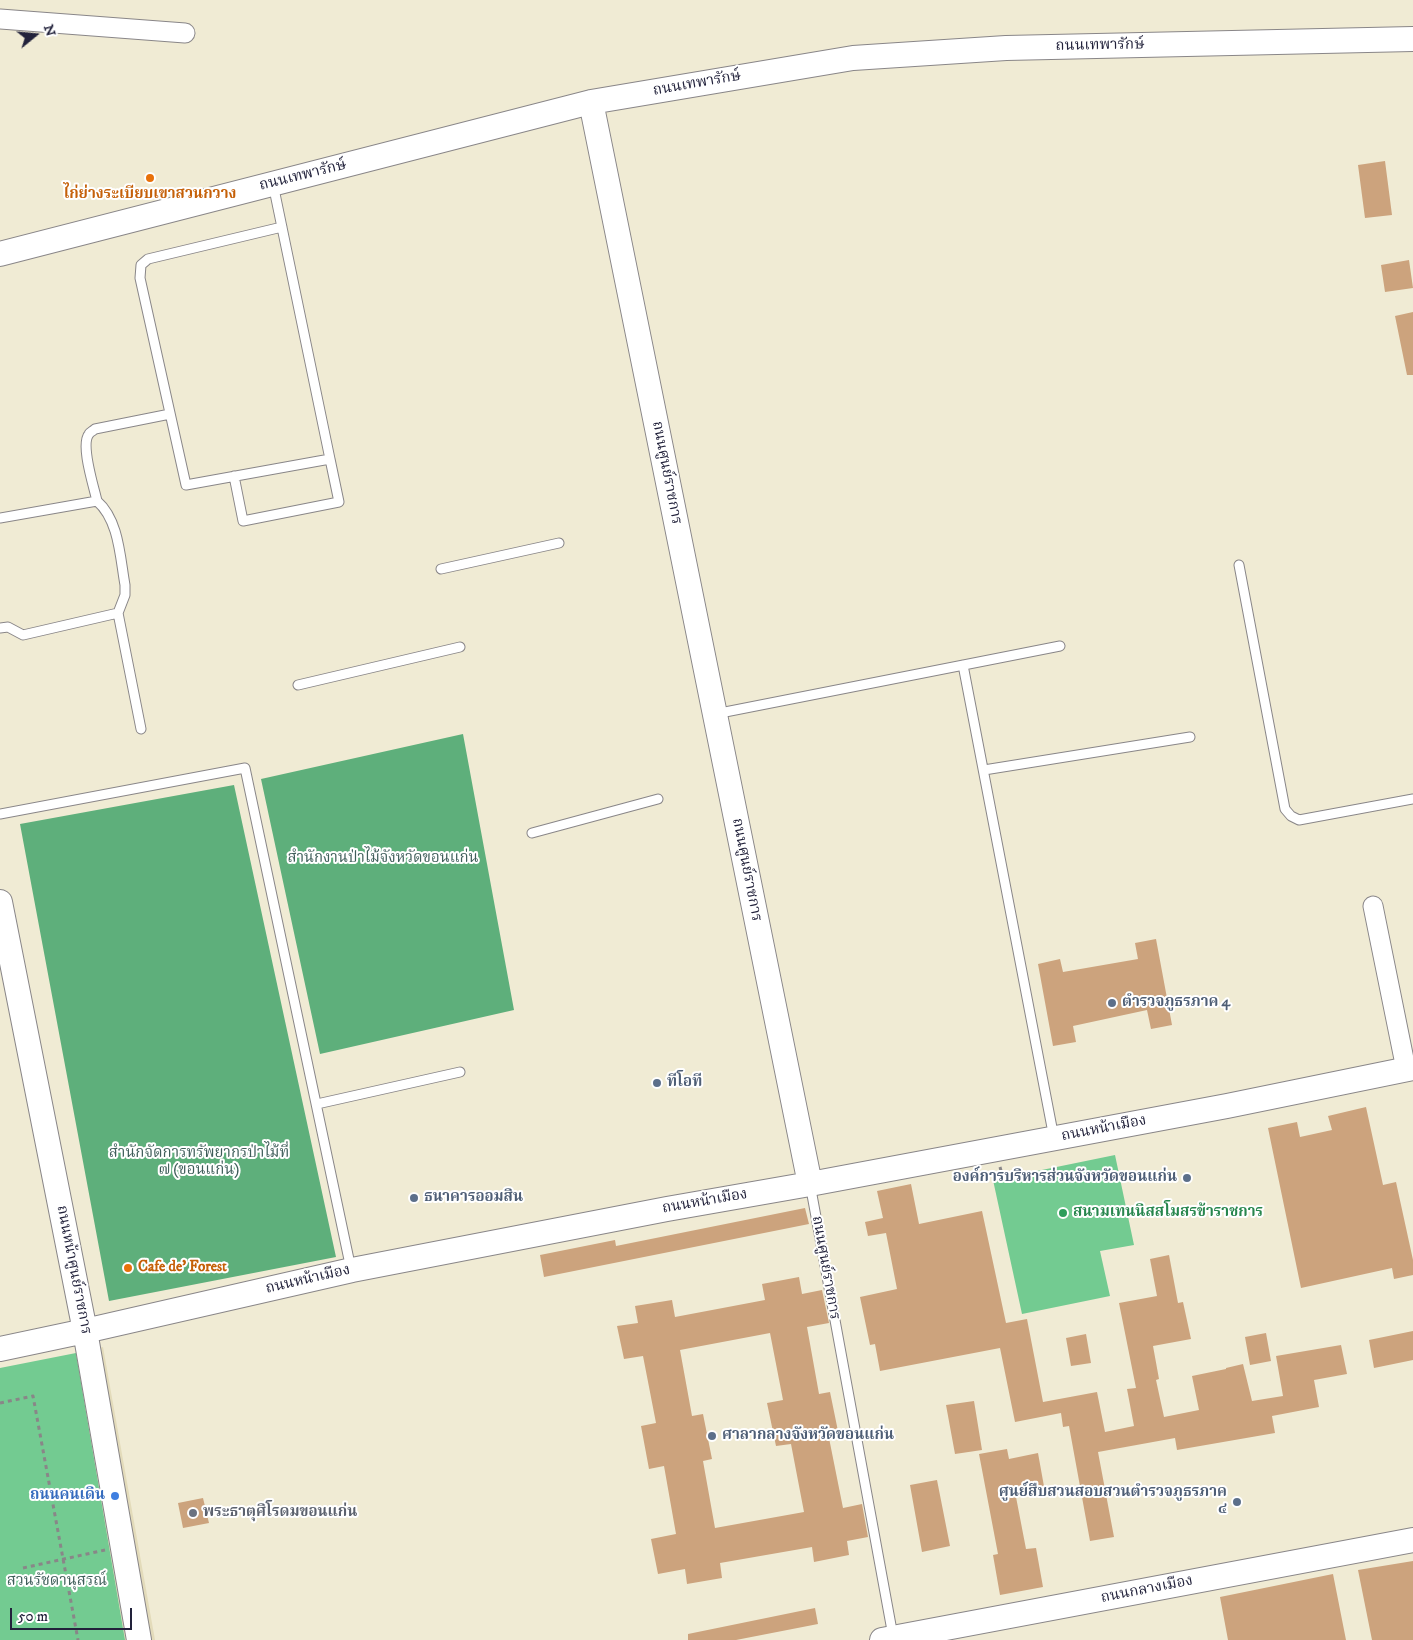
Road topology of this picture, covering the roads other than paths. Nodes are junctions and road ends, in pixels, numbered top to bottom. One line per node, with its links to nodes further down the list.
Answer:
1 (0, 19): 2 (street)
2 (185, 33)
3 (1413, 39): 4 (street, ถนนเทพารักษ์)
4 (591, 102): 5 (street, ถนนเทพารักษ์); 22 (street, ถนนศูนย์ราชการ)
5 (272, 184): 6 (lane); 7 (street, ถนนเทพารักษ์)
6 (282, 227): 8 (lane); 9 (lane)
7 (0, 254)
8 (170, 414): 10 (lane); 11 (lane)
9 (330, 459): 10 (lane); 10 (lane)
10 (234, 476)
11 (97, 501): 12 (lane); 16 (lane)
12 (0, 518)
13 (559, 543): 15 (lane)
14 (1239, 565): 26 (lane)
15 (441, 569)
16 (118, 613): 17 (lane); 23 (lane)
17 (0, 628)
18 (1060, 646): 20 (lane)
19 (460, 647): 21 (lane)
20 (963, 666): 22 (lane); 25 (lane)
21 (298, 685)
22 (715, 714): 36 (street, ถนนศูนย์ราชการ)
23 (141, 729)
24 (1190, 737): 25 (lane)
25 (984, 770): 35 (lane)
26 (1413, 799)
27 (658, 800): 29 (lane)
28 (0, 814): 34 (lane)
29 (532, 833)
30 (0, 902): 38 (street, ถนนหน้าศูนย์ราชการ)
31 (1373, 906): 32 (street)
32 (1409, 1068): 35 (street, ถนนหน้าเมือง)
33 (460, 1072): 34 (lane)
34 (317, 1104): 37 (lane)
35 (1054, 1138): 36 (street, ถนนหน้าเมือง)
36 (810, 1184): 37 (street, ถนนหน้าเมือง); 41 (lane, ถนนศูนย์ราชการ)
37 (352, 1270): 38 (street, ถนนหน้าเมือง)
38 (85, 1331): 39 (street, ถนนหน้าเมือง); 42 (street, ถนนหน้าศูนย์ราชการ)
39 (0, 1349)
40 (1413, 1540): 41 (street, ถนนกลางเมือง)
41 (889, 1639)
42 (139, 1640)

